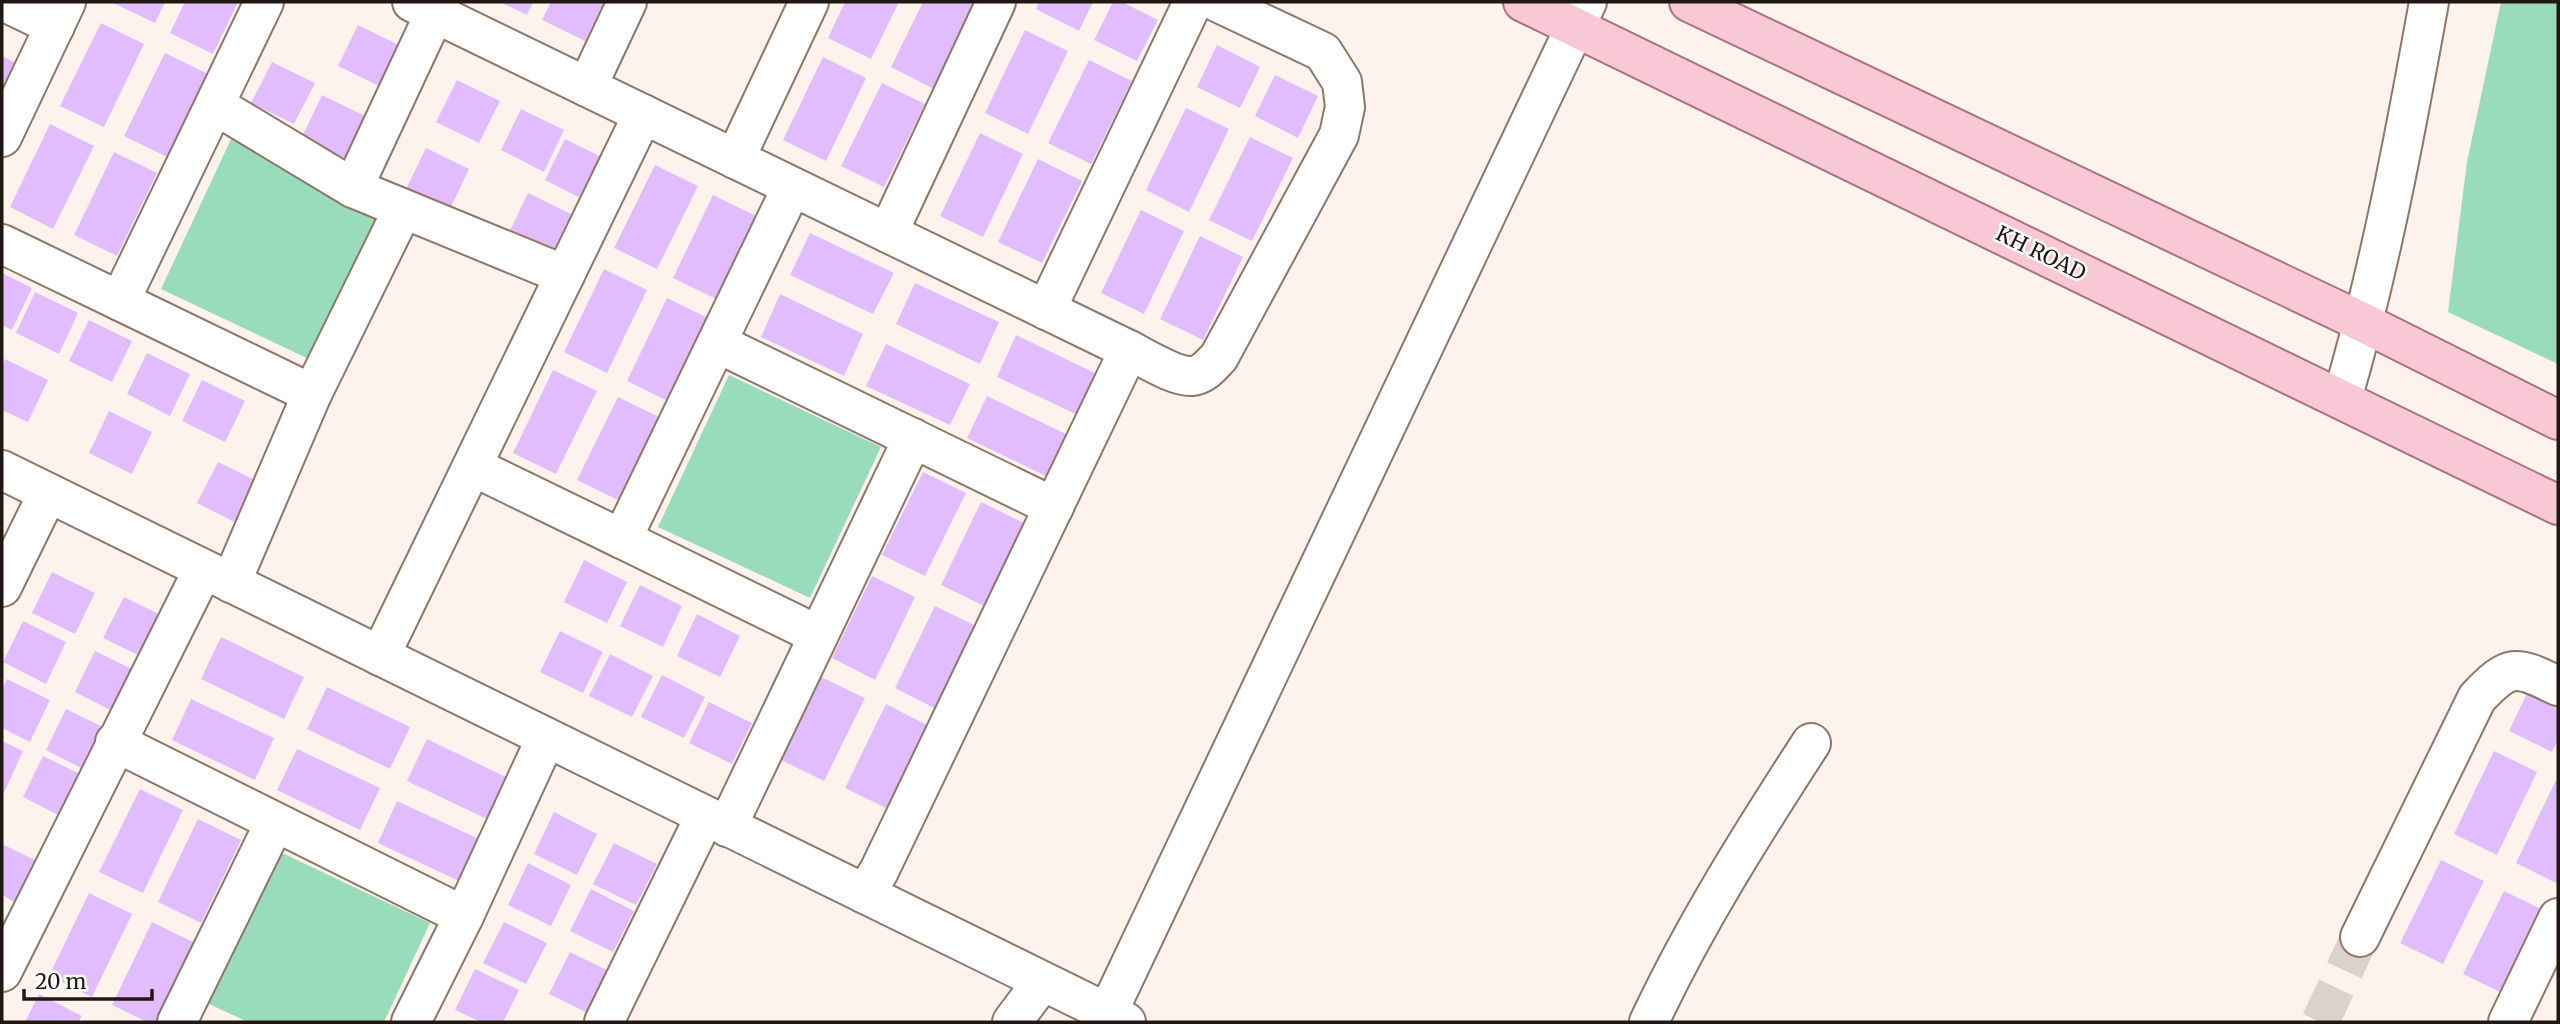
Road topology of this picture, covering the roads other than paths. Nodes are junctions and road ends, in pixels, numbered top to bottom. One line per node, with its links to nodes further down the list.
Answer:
1 (5, 2): 12 (street)
2 (264, 2): 15 (street)
3 (627, 2): 14 (street)
4 (809, 2): 18 (street)
5 (996, 2): 22 (street)
6 (1193, 2): 26 (street)
7 (1217, 2): 29 (street)
8 (1523, 2): 13 (main road, KH ROAD)
9 (1689, 2): 27 (main road)
10 (2429, 2): 27 (street)
11 (429, 5): 14 (street); 20 (street)
12 (61, 14): 17 (street)
13 (1581, 15): 31 (main road, KH ROAD); 57 (street)
14 (587, 87): 16 (street)
15 (215, 105): 20 (street); 25 (street)
16 (643, 114): 18 (street); 24 (street)
17 (2, 136)
18 (735, 159): 19 (street)
19 (792, 187): 22 (street); 28 (street)
20 (353, 188): 21 (street)
21 (403, 209): 24 (street); 30 (street)
22 (888, 233): 26 (street)
23 (2, 244): 25 (street)
24 (565, 275): 34 (street)
25 (120, 301): 30 (street)
26 (1045, 310): 29 (street)
27 (2364, 323): 31 (street); 32 (main road)
28 (717, 343): 33 (street); 39 (street)
29 (1129, 351): 38 (street)
30 (312, 394): 40 (street)
31 (2342, 399): 37 (main road, KH ROAD)
32 (2558, 420)
33 (913, 438): 38 (street); 42 (street)
34 (474, 467): 39 (street); 43 (street)
35 (2, 470): 36 (street)
36 (48, 493): 40 (street); 41 (street)
37 (2558, 505)
38 (1054, 507): 50 (street)
39 (622, 539): 42 (street)
40 (217, 576): 43 (street); 46 (street)
41 (2, 587)
42 (818, 635): 48 (street)
43 (380, 656): 45 (street)
44 (2558, 686): 54 (street)
45 (546, 738): 48 (street); 51 (street)
46 (115, 742): 49 (street); 53 (street)
47 (1811, 743): 62 (street)
48 (716, 821): 50 (street); 60 (street)
49 (275, 822): 51 (street); 58 (street)
50 (865, 894): 56 (street)
51 (464, 916): 59 (street)
52 (2558, 919): 63 (street)
53 (10, 932): 55 (street)
54 (2360, 937)
55 (2, 972)
56 (1042, 982): 57 (street); 61 (street)
57 (1116, 1018)
58 (181, 1021)
59 (411, 1022)
60 (604, 1022)
61 (1013, 1022)
62 (1649, 1022)
63 (2508, 1022)

